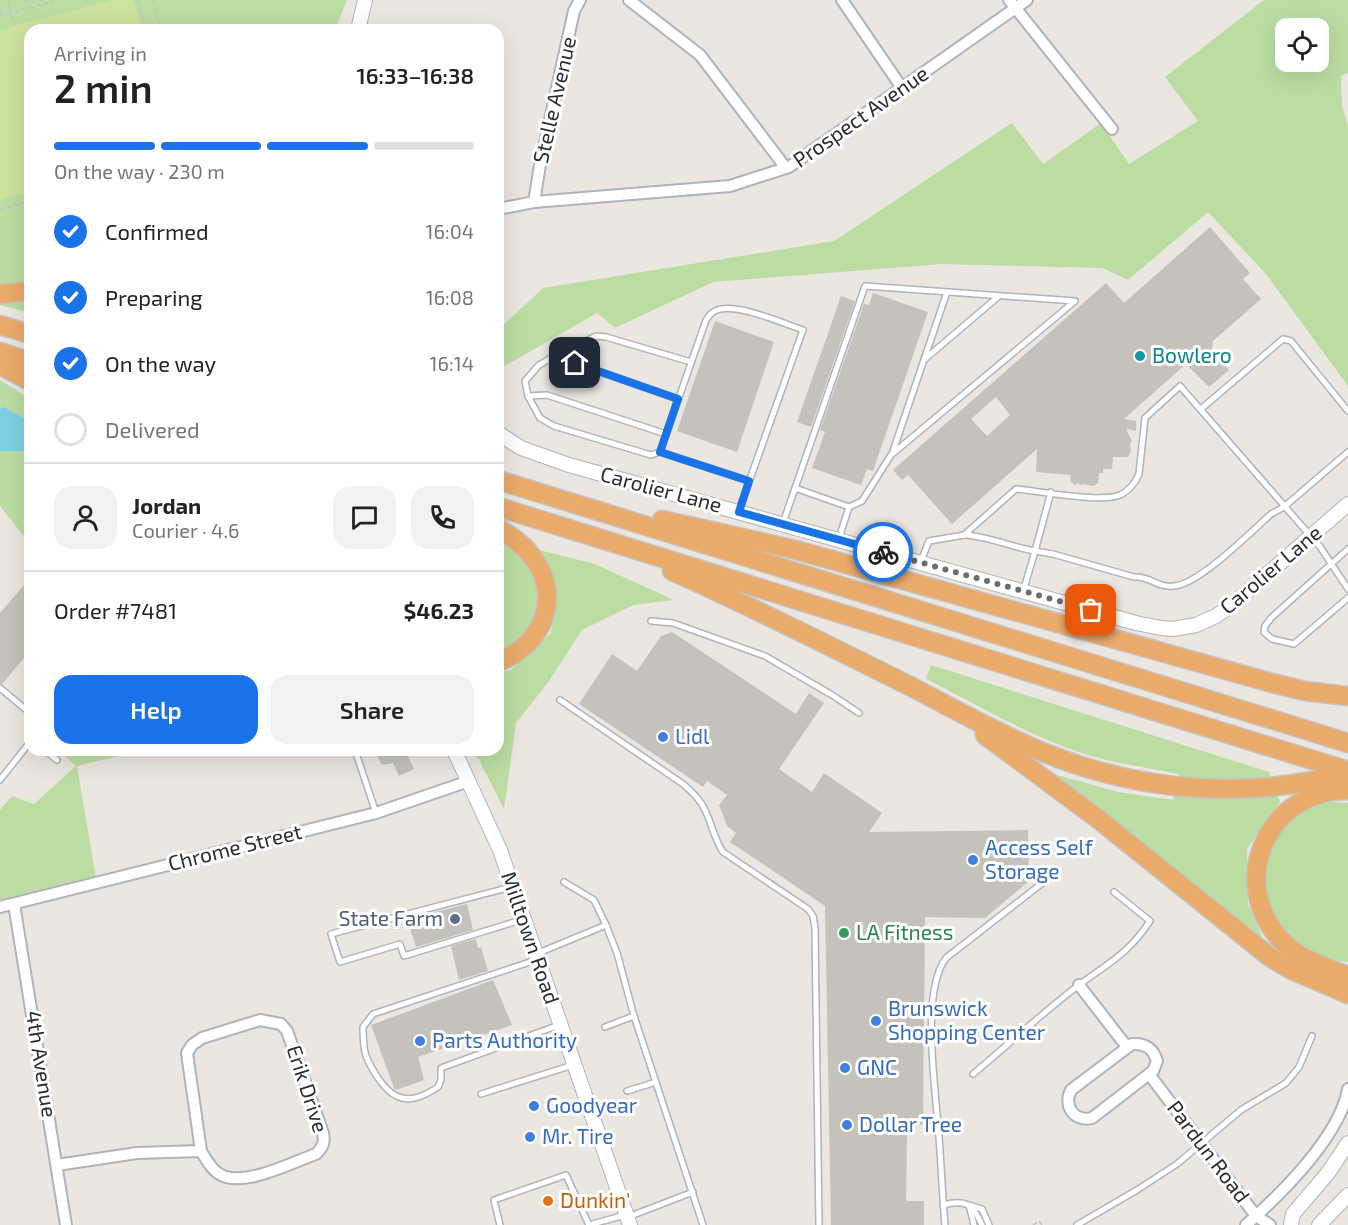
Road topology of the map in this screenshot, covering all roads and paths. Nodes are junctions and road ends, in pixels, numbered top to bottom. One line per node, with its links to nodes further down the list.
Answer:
1 (8, 0): 14 (path)
2 (24, 0): 3 (path)
3 (41, 0)
4 (59, 0): 14 (path)
5 (138, 0): 16 (path)
6 (153, 0): 17 (path)
7 (365, 0): 18 (street)
8 (580, 0): 23 (street, Stelle Avenue)
9 (629, 0): 22 (street)
10 (842, 0): 20 (street)
11 (1027, 0): 12 (street, Prospect Avenue)
12 (1012, 4): 20 (street, Prospect Avenue); 21 (street)
13 (0, 9): 15 (path)
14 (12, 12): 15 (path); 19 (path)
15 (1, 15)
16 (144, 24)
17 (159, 24)
18 (358, 24)
19 (15, 26)
20 (902, 88): 22 (street, Prospect Avenue)
21 (1112, 129)
22 (786, 168): 23 (street, Prospect Avenue)
23 (534, 202): 25 (street, Prospect Avenue)
24 (24, 203): 26 (path)
25 (504, 208)
26 (0, 209)
27 (24, 292): 29 (highway)
28 (947, 292): 30 (lane); 36 (lane); 51 (lane)
29 (0, 294)
30 (999, 296): 36 (lane); 48 (lane)
31 (0, 325): 32 (highway)
32 (24, 332)
33 (0, 352): 35 (highway)
34 (555, 356): 37 (lane); 40 (lane); 41 (lane)
35 (24, 360)
36 (924, 361): 48 (lane)
37 (691, 362): 41 (lane); 49 (lane)
38 (0, 365): 39 (highway)
39 (24, 378)
40 (528, 396): 44 (lane); 46 (lane)
41 (678, 399): 44 (lane)
42 (1201, 409): 43 (lane); 53 (lane); 56 (lane)
43 (1348, 411)
44 (666, 434): 46 (lane)
45 (504, 436): 58 (street, Carolier Lane)
46 (660, 452): 49 (lane)
47 (1348, 452): 56 (lane)
48 (891, 455): 55 (lane)
49 (749, 481): 58 (lane)
50 (504, 482): 52 (highway)
51 (795, 488): 55 (lane); 59 (lane)
52 (533, 491): 76 (highway); 80 (highway)
53 (1051, 492): 61 (lane); 66 (lane)
54 (1348, 504): 63 (street, Carolier Lane)
55 (849, 507): 64 (lane)
56 (1284, 507): 63 (lane); 66 (lane)
57 (504, 509): 62 (highway)
58 (739, 512): 59 (street, Carolier Lane)
59 (783, 524): 64 (street, Carolier Lane)
60 (504, 533): 73 (highway)
61 (964, 535): 66 (lane); 67 (lane)
62 (597, 537): 75 (highway); 86 (highway)
63 (1310, 537): 68 (lane); 70 (street, Carolier Lane)
64 (839, 540): 67 (street, Carolier Lane)
65 (1348, 549): 68 (lane)
66 (1035, 551): 70 (lane)
67 (920, 563): 70 (street, Carolier Lane)
68 (1331, 564): 69 (lane); 71 (lane)
69 (1348, 589)
70 (1023, 592)
71 (1348, 598)
72 (651, 621): 79 (lane)
73 (504, 659)
74 (0, 688): 78 (lane)
75 (930, 696): 86 (highway); 102 (highway)
76 (1348, 696)
77 (560, 700): 129 (lane)
78 (24, 709)
79 (859, 713)
80 (1348, 743)
81 (24, 750): 87 (lane)
82 (52, 756): 85 (lane)
83 (357, 756): 90 (lane)
84 (456, 756): 88 (street, Milltown Road)
85 (57, 760)
86 (1348, 772)
87 (0, 780)
88 (469, 781): 90 (street, Chrome Street); 93 (street, Milltown Road)
89 (1348, 790): 100 (highway)
90 (376, 813): 95 (street, Chrome Street)
91 (1046, 878): 121 (lane)
92 (564, 882): 98 (lane)
93 (513, 886): 97 (street, Milltown Road); 97 (lane)
94 (1114, 892): 101 (lane)
95 (14, 904): 96 (street, Chrome Street); 118 (street, 4th Avenue)
96 (0, 907)
97 (524, 919): 99 (street, Milltown Road)
98 (606, 925): 99 (lane); 103 (lane)
99 (537, 957): 104 (street, Milltown Road); 104 (lane)
100 (1343, 972)
101 (1079, 985): 107 (street); 109 (lane)
102 (1348, 994)
103 (634, 1016): 105 (lane); 111 (lane)
104 (561, 1025): 108 (street, Milltown Road)
105 (605, 1027)
106 (1312, 1036): 115 (lane)
107 (1127, 1047): 110 (street); 110 (street)
108 (574, 1065): 114 (lane); 124 (street, Milltown Road)
109 (973, 1074)
110 (1149, 1074): 115 (street, Pardun Road)
111 (656, 1082): 113 (lane); 119 (lane)
112 (1348, 1089): 123 (street)
113 (627, 1091)
114 (481, 1094)
115 (1202, 1143): 123 (street, Pardun Road); 136 (lane)
116 (1348, 1143): 139 (street)
117 (201, 1151): 117 (street, Erik Drive); 118 (street)
118 (57, 1165): 125 (street, 4th Avenue)
119 (693, 1192): 124 (lane); 128 (lane)
120 (1348, 1195): 140 (street)
121 (943, 1205): 122 (lane); 130 (lane)
122 (969, 1205): 131 (lane); 132 (lane); 133 (lane)
123 (1256, 1216): 137 (street); 138 (street, Pardun Road)
124 (628, 1219): 127 (lane)
125 (66, 1225)
126 (500, 1225): 127 (lane)
127 (589, 1225)
128 (703, 1225)
129 (819, 1225)
130 (945, 1225)
131 (974, 1225)
132 (982, 1225)
133 (989, 1225)
134 (1033, 1225): 135 (path)
135 (1042, 1225)
136 (1077, 1225)
137 (1246, 1225)
138 (1270, 1225)
139 (1291, 1225)
140 (1319, 1225)

